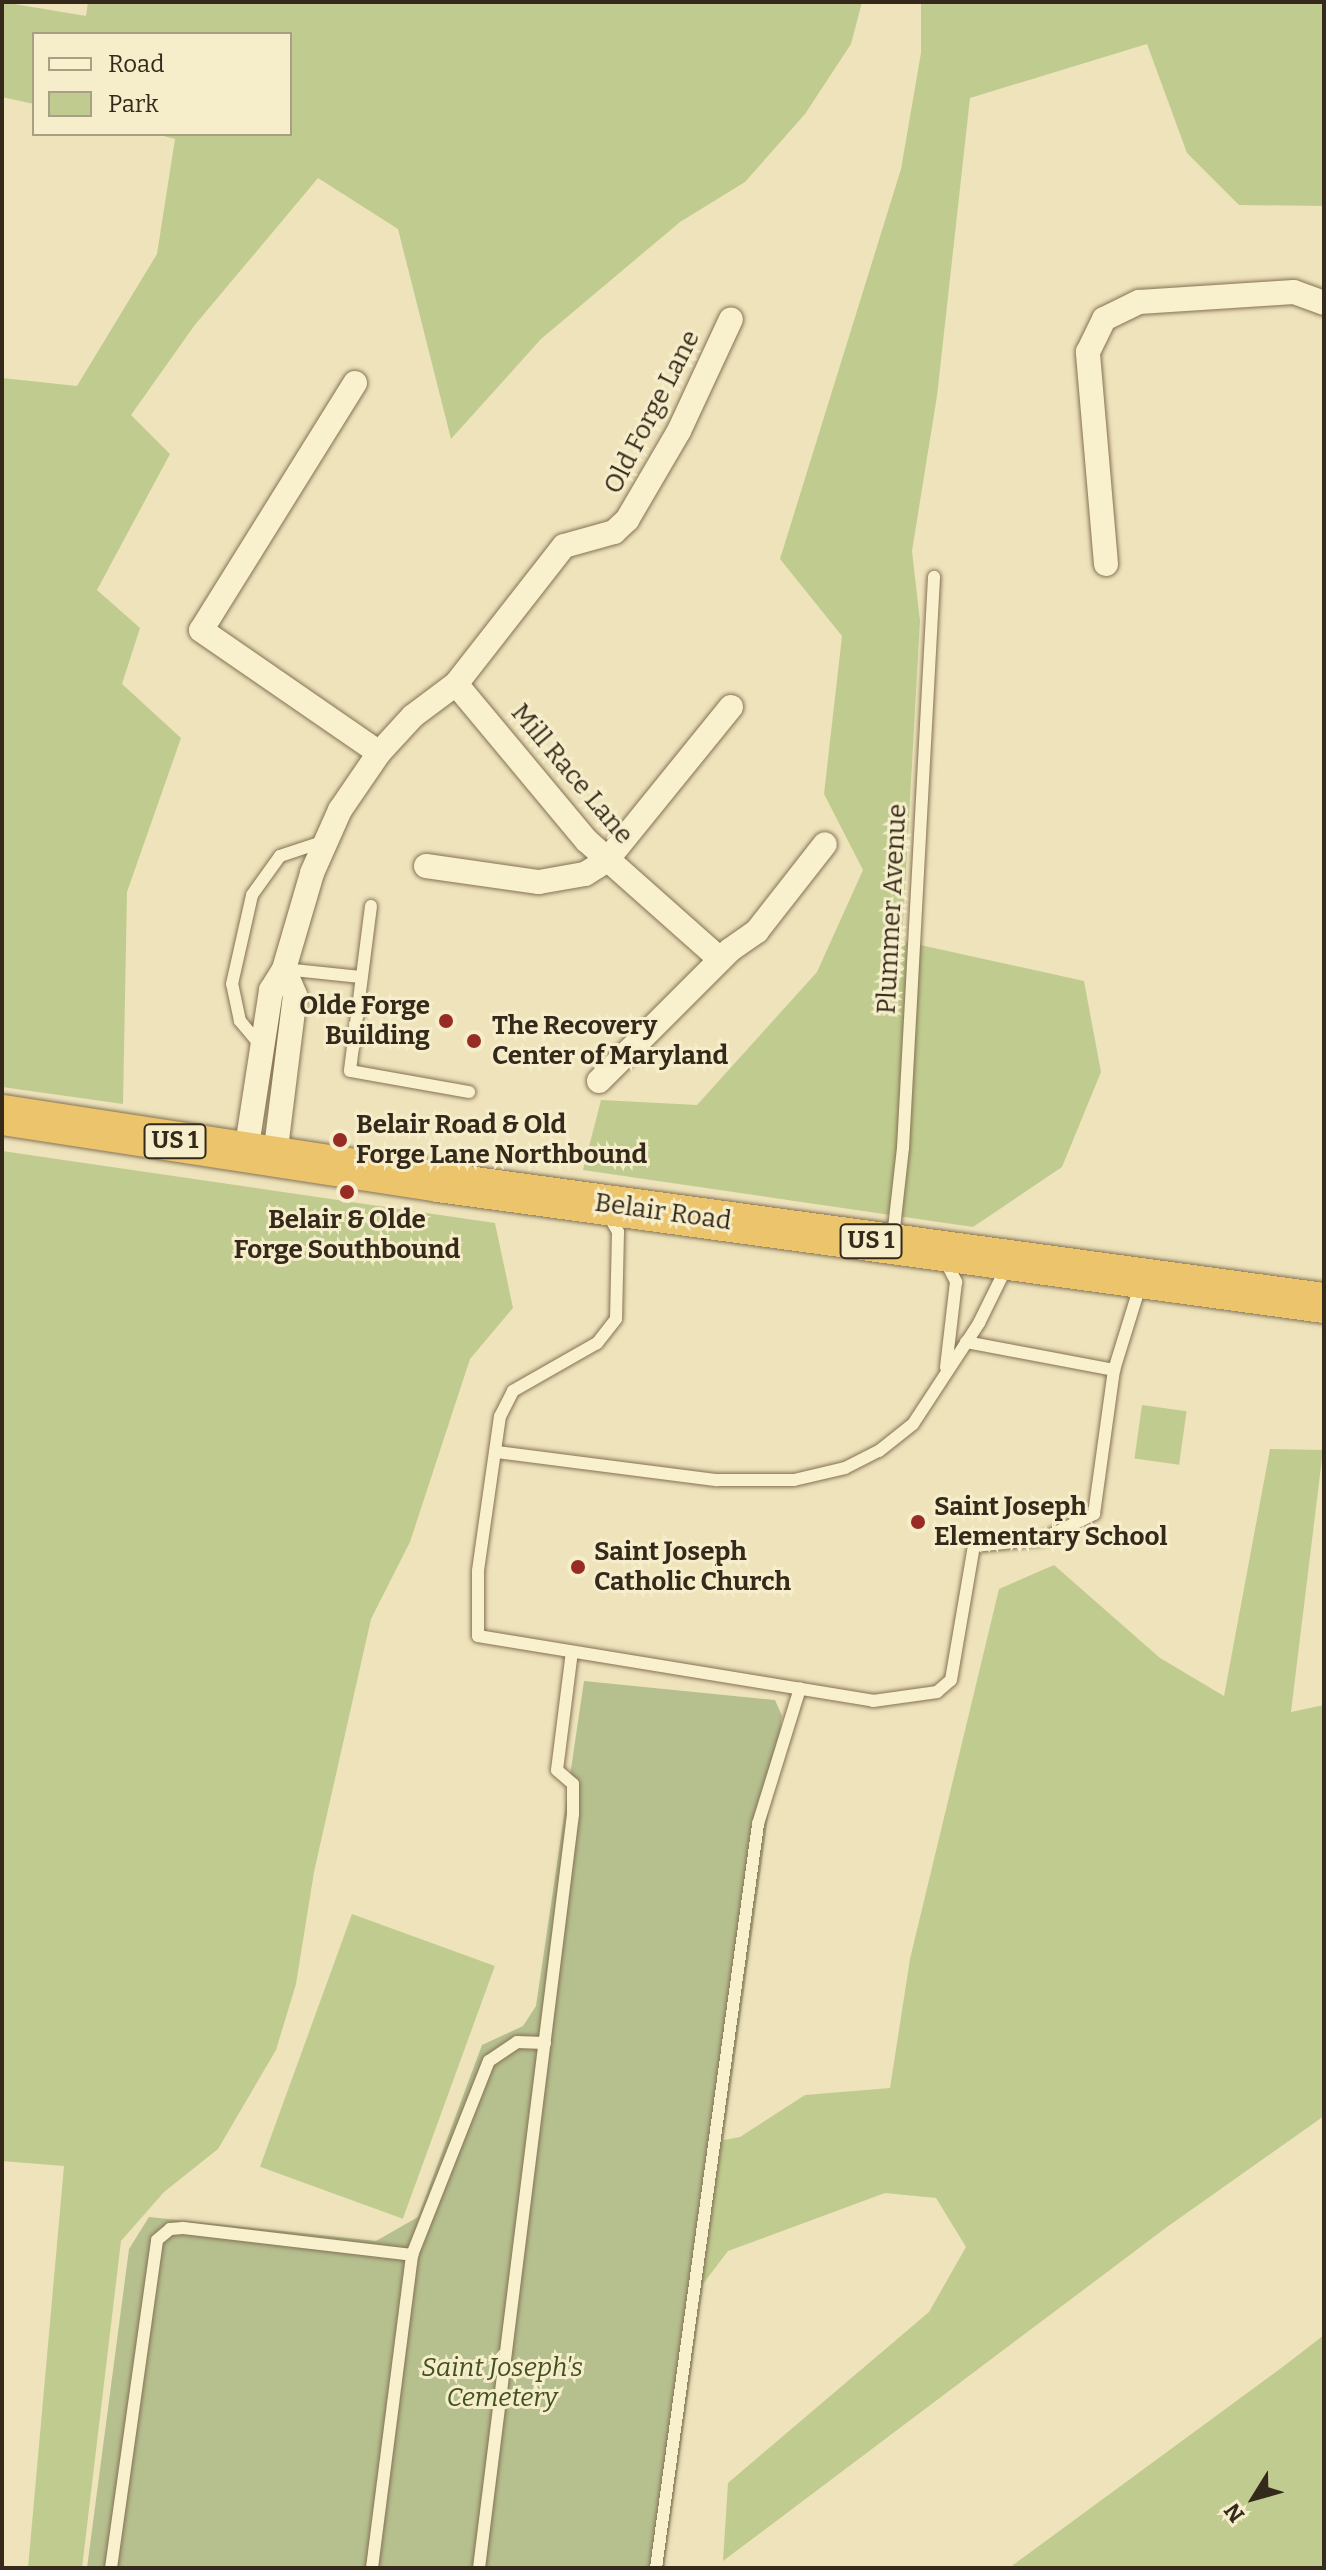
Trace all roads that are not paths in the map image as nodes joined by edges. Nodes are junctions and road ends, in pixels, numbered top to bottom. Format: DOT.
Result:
graph roads {
  1 [pos="1324,303"];
  2 [pos="731,319"];
  3 [pos="355,383"];
  4 [pos="1106,564"];
  5 [pos="934,577"];
  6 [pos="456,684"];
  7 [pos="731,707"];
  8 [pos="379,753"];
  9 [pos="325,841"];
  10 [pos="825,844"];
  11 [pos="607,860"];
  12 [pos="426,866"];
  13 [pos="371,906"];
  14 [pos="720,959"];
  15 [pos="284,969"];
  16 [pos="361,977"];
  17 [pos="263,1048"];
  18 [pos="599,1081"];
  19 [pos="469,1092"];
  20 [pos="2,1115"];
  21 [pos="260,1154"];
  22 [pos="601,1203"];
  23 [pos="892,1244"];
  24 [pos="940,1251"];
  25 [pos="1009,1260"];
  26 [pos="1142,1277"];
  27 [pos="1324,1303"];
  28 [pos="966,1342"];
  29 [pos="1114,1370"];
  30 [pos="945,1372"];
  31 [pos="497,1452"];
  32 [pos="572,1652"];
  33 [pos="800,1688"];
  34 [pos="545,2043"];
  35 [pos="412,2255"];
  36 [pos="111,2568"];
  37 [pos="372,2568"];
  38 [pos="479,2568"];
  39 [pos="656,2568"];
  1 -- 4 [label="street"];
  2 -- 6 [label="street, Old Forge Lane"];
  3 -- 8 [label="street"];
  5 -- 23 [label="lane, Plummer Avenue"];
  6 -- 8 [label="street, Old Forge Lane"];
  6 -- 11 [label="street, Mill Race Lane"];
  7 -- 11 [label="street"];
  8 -- 9 [label="street, Old Forge Lane"];
  9 -- 15 [label="street, Old Forge Lane"];
  9 -- 17 [label="lane"];
  10 -- 14 [label="street"];
  11 -- 12 [label="street"];
  11 -- 14 [label="street, Mill Race Lane"];
  13 -- 16 [label="lane"];
  14 -- 18 [label="street"];
  15 -- 16 [label="lane"];
  15 -- 17 [label="street, Old Forge Lane"];
  15 -- 21 [label="street"];
  16 -- 19 [label="lane"];
  17 -- 21 [label="street, Old Forge Lane"];
  20 -- 21 [label="highway, Belair Road / US 1"];
  21 -- 22 [label="highway, Belair Road / US 1"];
  22 -- 23 [label="highway, Belair Road / US 1"];
  22 -- 31 [label="lane"];
  23 -- 24 [label="highway, Belair Road / US 1"];
  24 -- 25 [label="highway, Belair Road / US 1"];
  24 -- 30 [label="lane"];
  25 -- 26 [label="highway, Belair Road / US 1"];
  25 -- 28 [label="lane"];
  26 -- 27 [label="highway, Belair Road / US 1"];
  26 -- 29 [label="lane"];
  28 -- 29 [label="lane"];
  28 -- 30 [label="lane"];
  29 -- 33 [label="lane"];
  30 -- 31 [label="lane"];
  31 -- 32 [label="lane"];
  32 -- 33 [label="lane"];
  32 -- 34 [label="lane"];
  33 -- 39 [label="lane"];
  34 -- 35 [label="lane"];
  34 -- 38 [label="lane"];
  35 -- 36 [label="lane"];
  35 -- 37 [label="lane"];
}
